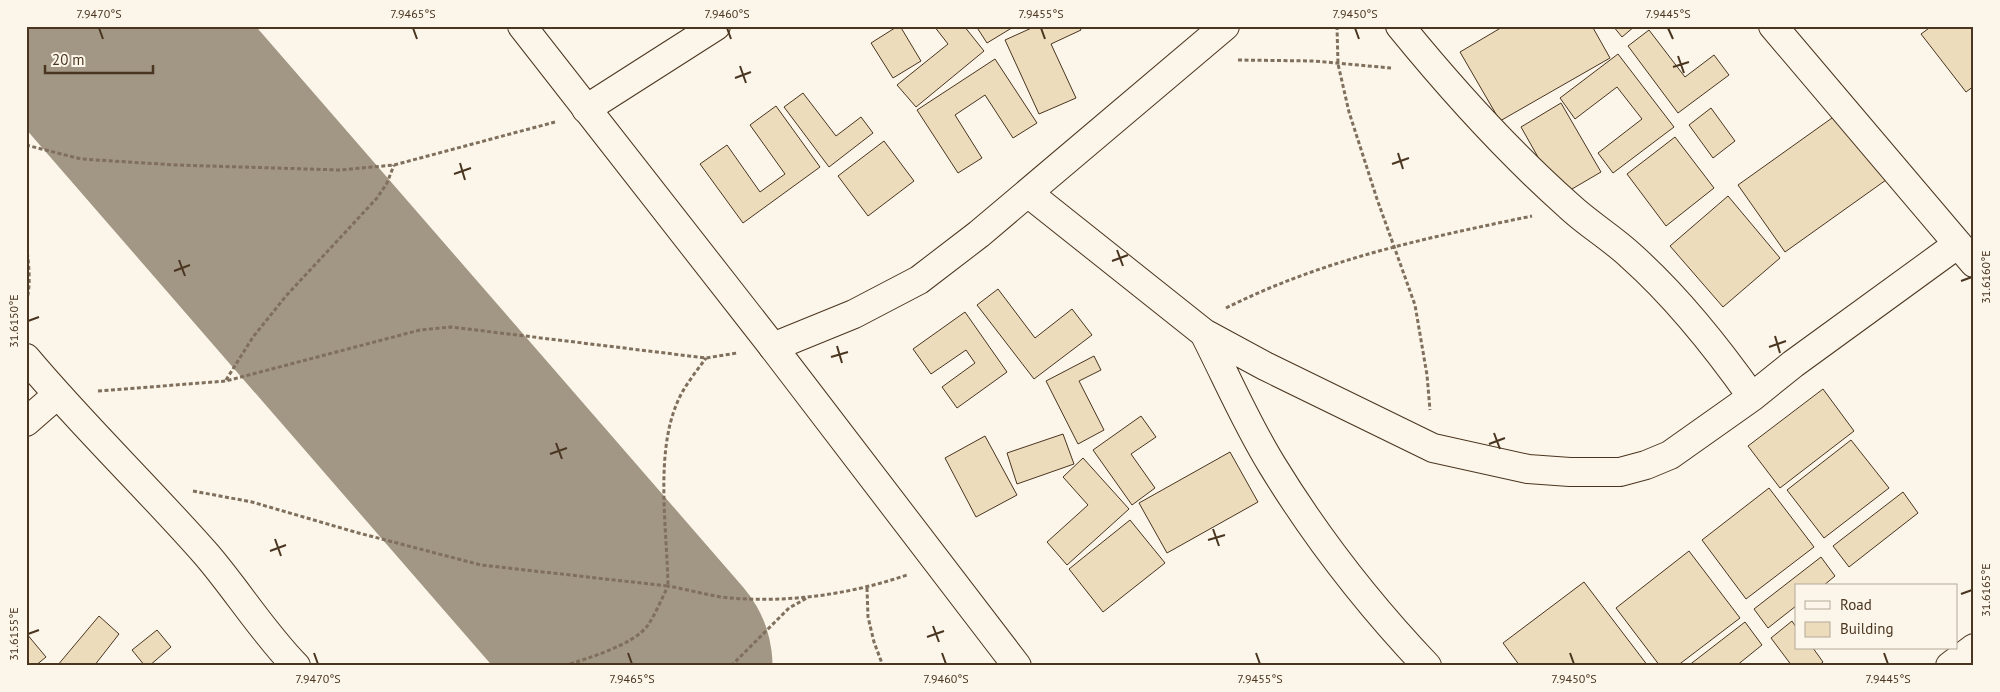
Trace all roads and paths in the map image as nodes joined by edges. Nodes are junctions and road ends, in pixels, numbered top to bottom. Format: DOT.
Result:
graph roads {
  1 [pos="522,26"];
  2 [pos="716,26"];
  3 [pos="1225,26"];
  4 [pos="1337,26"];
  5 [pos="1400,26"];
  6 [pos="1772,26"];
  7 [pos="1232,60"];
  8 [pos="1338,64"];
  9 [pos="586,109"];
  10 [pos="26,145"];
  11 [pos="394,166"];
  12 [pos="1028,192"];
  13 [pos="1570,208"];
  14 [pos="26,240"];
  15 [pos="1394,247"];
  16 [pos="1966,253"];
  17 [pos="26,303"];
  18 [pos="1199,328"];
  19 [pos="773,347"];
  20 [pos="26,358"];
  21 [pos="706,358"];
  22 [pos="226,380"];
  23 [pos="57,395"];
  24 [pos="1752,397"];
  25 [pos="26,422"];
  26 [pos="1433,448"];
  27 [pos="154,497"];
  28 [pos="937,561"];
  29 [pos="668,586"];
  30 [pos="867,588"];
  31 [pos="810,596"];
  32 [pos="1974,648"];
  33 [pos="296,666"];
  34 [pos="564,666"];
  35 [pos="731,666"];
  36 [pos="883,666"];
  37 [pos="1017,666"];
  38 [pos="1427,666"];
  39 [pos="1950,666"];
  1 -- 9 [label="street"];
  2 -- 9 [label="street"];
  3 -- 12 [label="street"];
  4 -- 8 [label="path"];
  5 -- 13 [label="street"];
  6 -- 16 [label="street"];
  7 -- 8 [label="path"];
  8 -- 15 [label="path"];
  9 -- 11 [label="path"];
  9 -- 19 [label="street"];
  10 -- 11 [label="path"];
  11 -- 22 [label="path"];
  12 -- 18 [label="street"];
  12 -- 19 [label="street"];
  13 -- 15 [label="path"];
  13 -- 24 [label="street"];
  14 -- 17 [label="path"];
  15 -- 18 [label="path"];
  15 -- 26 [label="path"];
  16 -- 24 [label="street"];
  18 -- 26 [label="street"];
  18 -- 38 [label="street"];
  19 -- 21 [label="path"];
  19 -- 28 [label="street"];
  20 -- 23 [label="street"];
  21 -- 22 [label="path"];
  21 -- 29 [label="path"];
  22 -- 23 [label="path"];
  23 -- 25 [label="street"];
  23 -- 27 [label="street"];
  24 -- 26 [label="street"];
  27 -- 29 [label="path"];
  27 -- 33 [label="street"];
  28 -- 30 [label="path"];
  28 -- 37 [label="street"];
  29 -- 31 [label="path"];
  29 -- 34 [label="path"];
  30 -- 31 [label="path"];
  30 -- 36 [label="path"];
  31 -- 35 [label="path"];
  32 -- 39 [label="street"];
}
